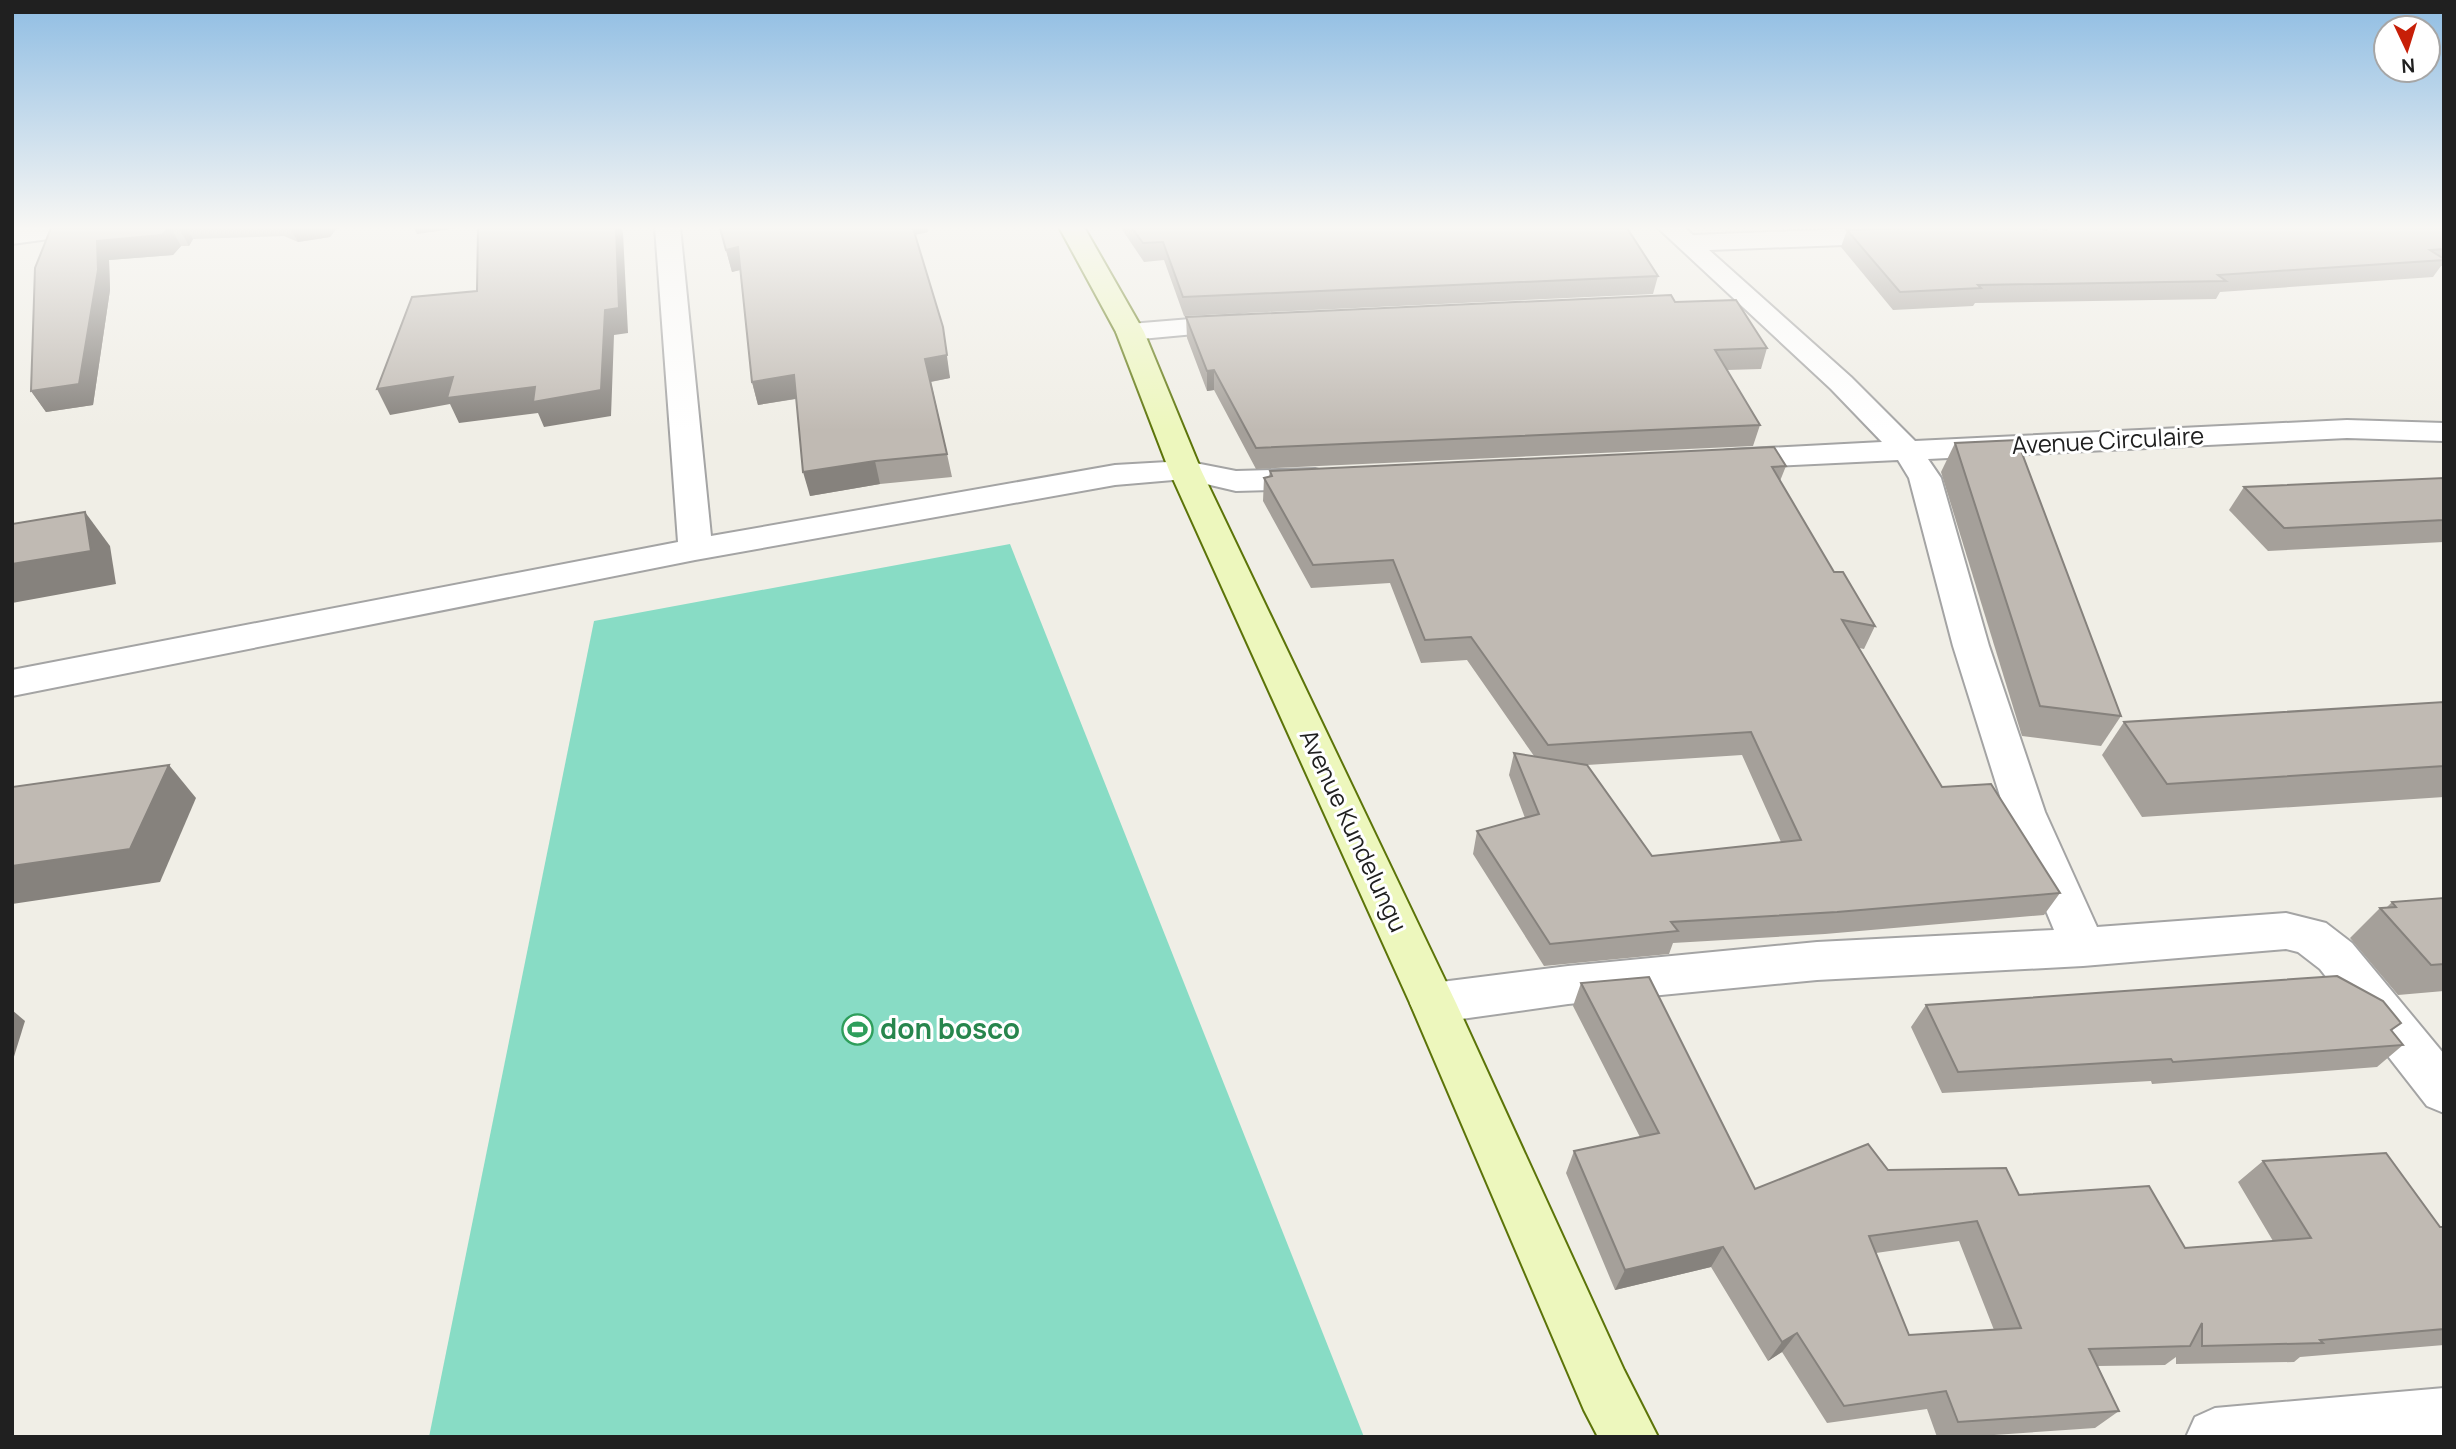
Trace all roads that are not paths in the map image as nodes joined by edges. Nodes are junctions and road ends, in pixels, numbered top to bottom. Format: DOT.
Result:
graph roads {
  1 [pos="673,295"];
  2 [pos="1109,295"];
  3 [pos="1745,295"];
  4 [pos="1752,301"];
  5 [pos="1711,302"];
  6 [pos="1260,322"];
  7 [pos="1130,332"];
  8 [pos="2444,432"];
  9 [pos="1908,451"];
  10 [pos="1701,461"];
  11 [pos="1185,470"];
  12 [pos="1342,478"];
  13 [pos="695,549"];
  14 [pos="12,683"];
  15 [pos="2083,947"];
  16 [pos="1433,1003"];
  17 [pos="2444,1091"];
  18 [pos="2444,1417"];
  19 [pos="1629,1437"];
  20 [pos="2215,1437"];
  1 -- 13 [label="street"];
  2 -- 7 [label="street, Avenue Kundelungu"];
  3 -- 4 [label="street"];
  4 -- 5 [label="street"];
  4 -- 9 [label="street"];
  6 -- 7 [label="street"];
  7 -- 11 [label="street, Avenue Kundelungu"];
  8 -- 9 [label="street, Avenue Circulaire"];
  9 -- 10 [label="street, Avenue Circulaire"];
  9 -- 15 [label="street"];
  11 -- 12 [label="street"];
  11 -- 13 [label="street"];
  11 -- 16 [label="street, Avenue Kundelungu"];
  13 -- 14 [label="street"];
  15 -- 16 [label="street"];
  15 -- 17 [label="street"];
  16 -- 19 [label="street, Avenue Kundelungu"];
  18 -- 20 [label="street"];
}
